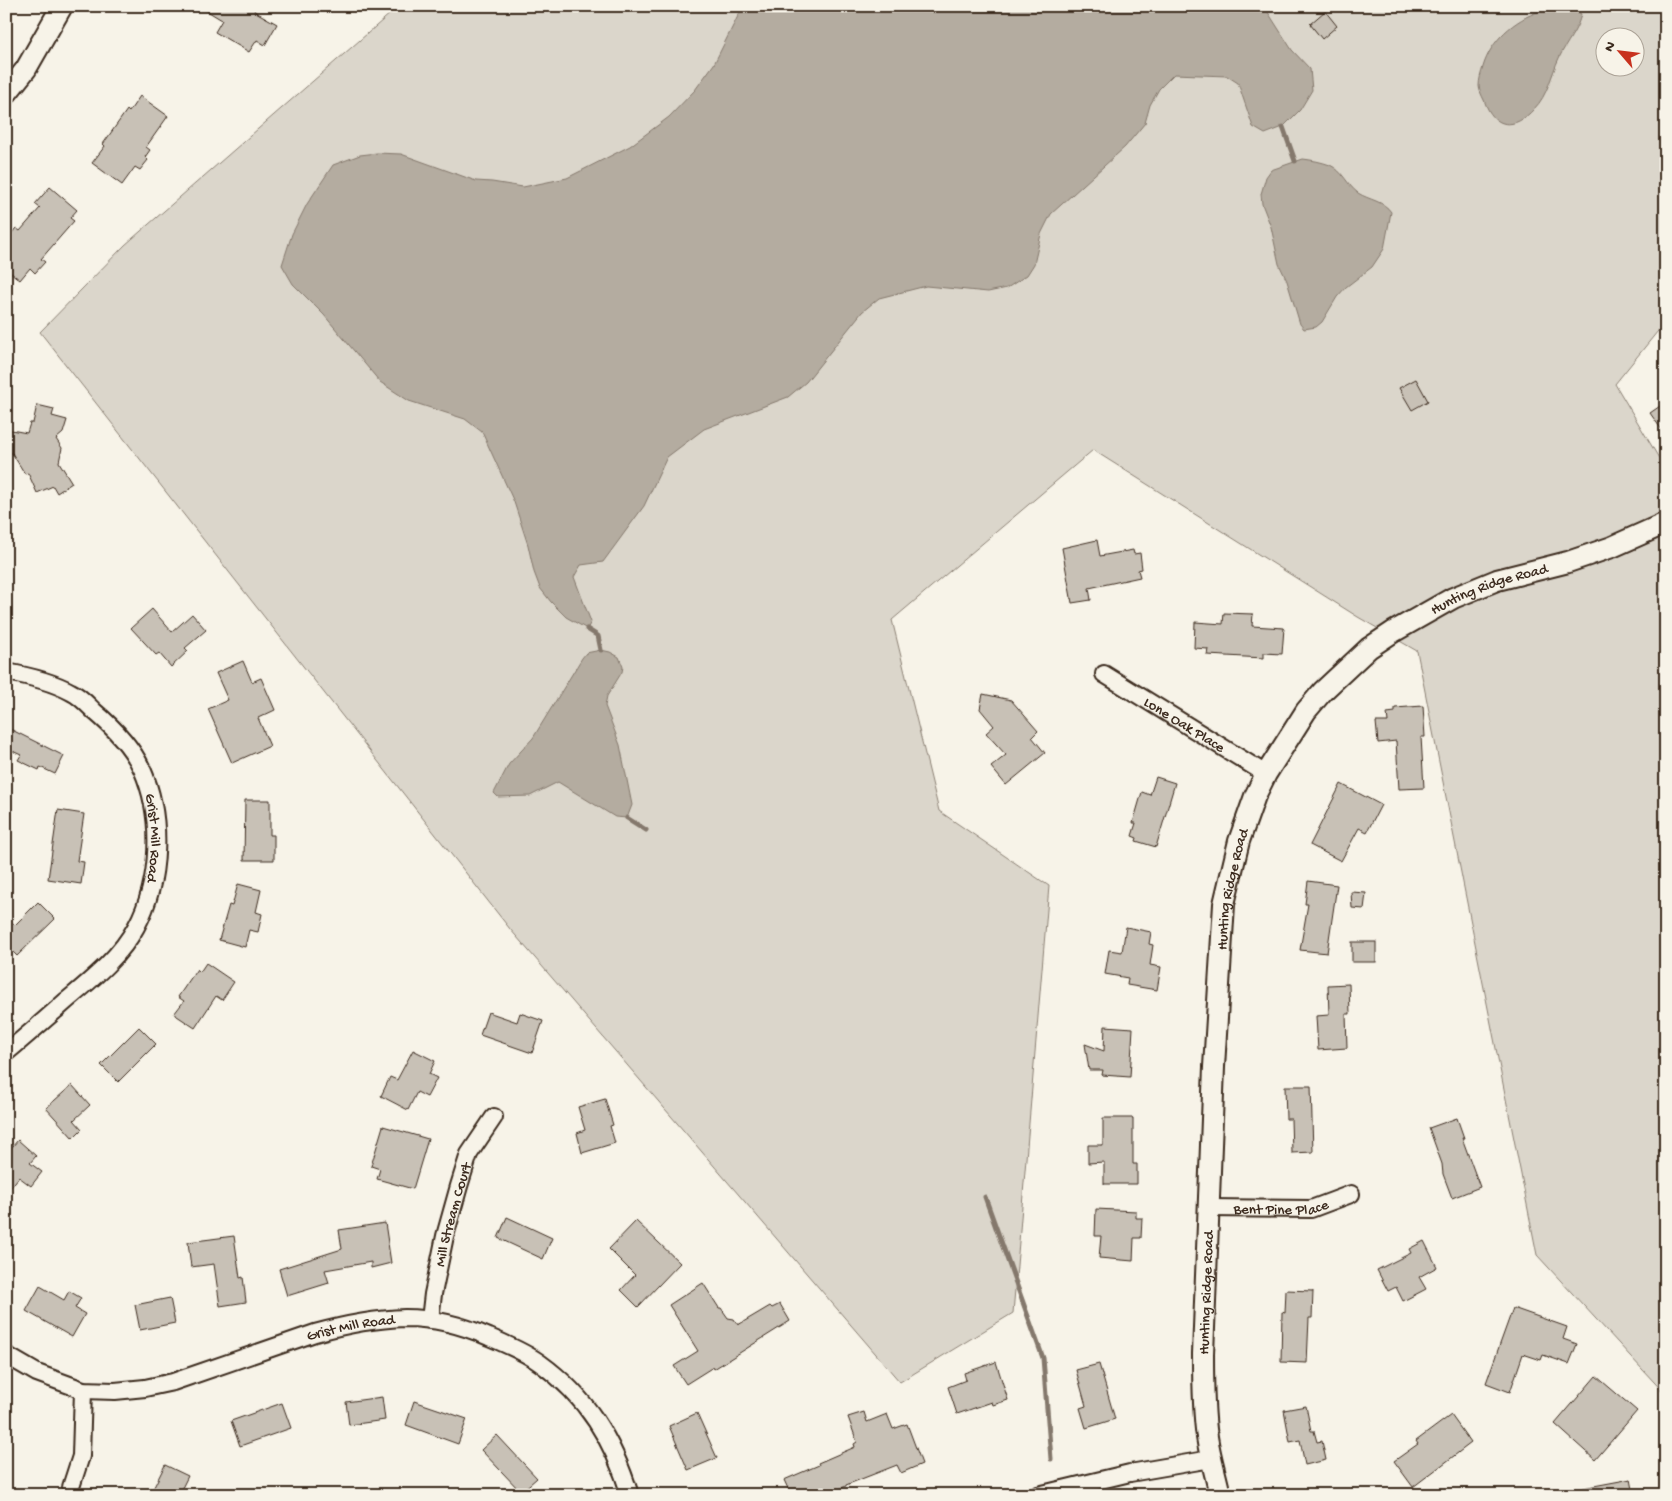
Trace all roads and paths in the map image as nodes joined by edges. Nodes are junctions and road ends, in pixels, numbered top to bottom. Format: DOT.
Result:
graph roads {
  1 [pos="62,6"];
  2 [pos="6,94"];
  3 [pos="1666,523"];
  4 [pos="6,672"];
  5 [pos="1104,674"];
  6 [pos="1266,774"];
  7 [pos="6,1053"];
  8 [pos="494,1117"];
  9 [pos="1351,1194"];
  10 [pos="1208,1208"];
  11 [pos="430,1320"];
  12 [pos="6,1355"];
  13 [pos="83,1390"];
  14 [pos="1211,1459"];
  15 [pos="71,1488"];
  16 [pos="630,1495"];
  17 [pos="1038,1495"];
  18 [pos="1220,1495"];
  1 -- 2 [label="street"];
  3 -- 6 [label="street, Hunting Ridge Road"];
  4 -- 7 [label="street, Grist Mill Road"];
  5 -- 6 [label="street, Lone Oak Place"];
  6 -- 10 [label="street, Hunting Ridge Road"];
  8 -- 11 [label="street, Mill Stream Court"];
  9 -- 10 [label="street, Bent Pine Place"];
  10 -- 14 [label="street, Hunting Ridge Road"];
  11 -- 13 [label="street, Grist Mill Road"];
  11 -- 16 [label="street, Grist Mill Road"];
  12 -- 13 [label="street, Grist Mill Road"];
  13 -- 15 [label="street"];
  14 -- 17 [label="street"];
  14 -- 18 [label="street, Hunting Ridge Road"];
}
